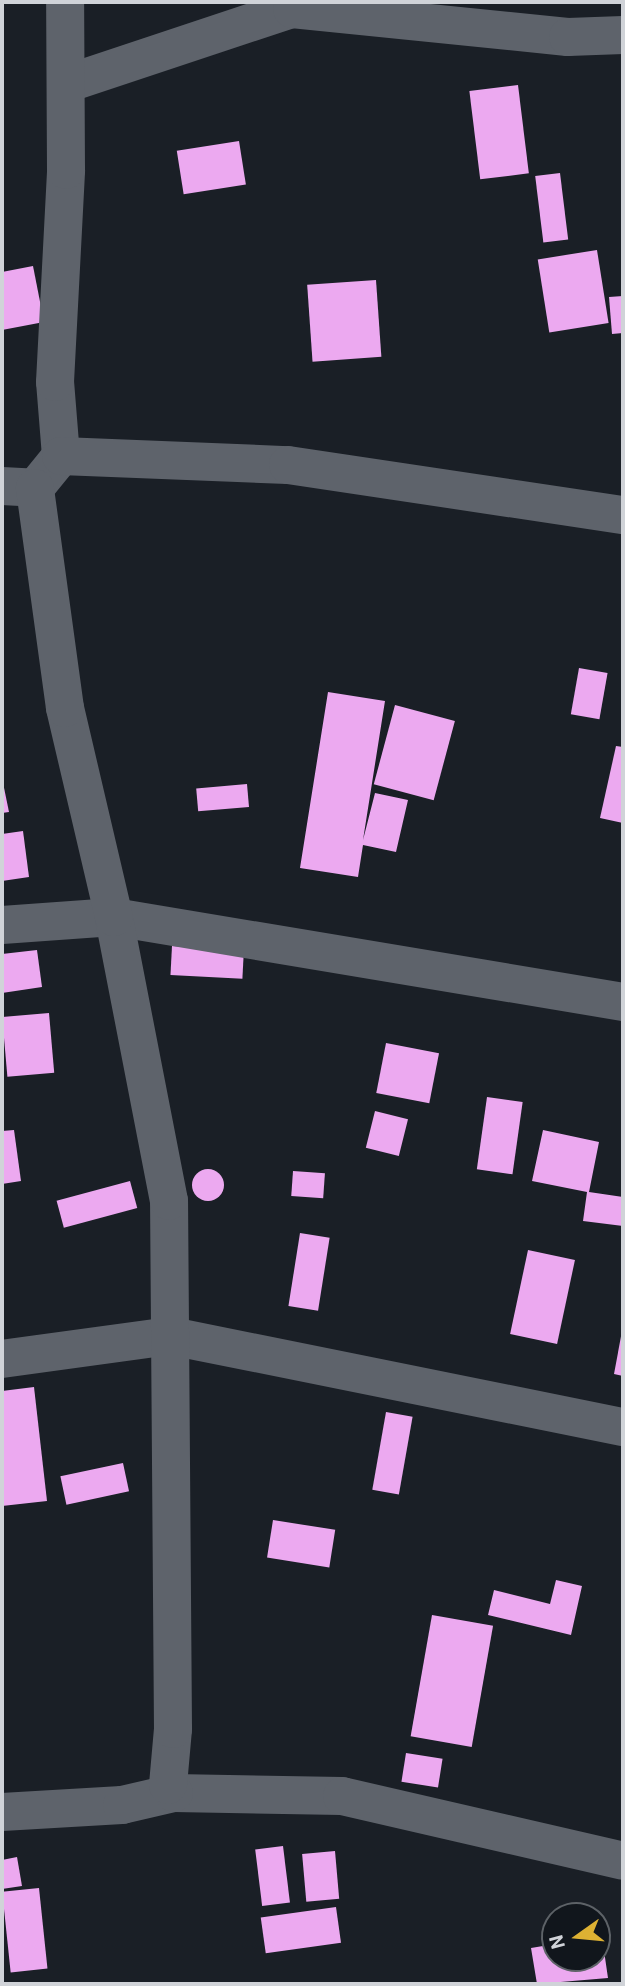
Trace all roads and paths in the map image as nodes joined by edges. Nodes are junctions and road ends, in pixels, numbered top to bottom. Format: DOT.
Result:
graph roads {
  1 [pos="65,2"];
  2 [pos="623,35"];
  3 [pos="66,84"];
  4 [pos="61,456"];
  5 [pos="18,487"];
  6 [pos="623,515"];
  7 [pos="114,917"];
  8 [pos="2,925"];
  9 [pos="623,1002"];
  10 [pos="171,1336"];
  11 [pos="2,1359"];
  12 [pos="623,1427"];
  13 [pos="174,1793"];
  14 [pos="2,1812"];
  15 [pos="623,1861"];
  1 -- 3 [label="street"];
  2 -- 3 [label="street"];
  3 -- 4 [label="street"];
  4 -- 5 [label="street"];
  4 -- 6 [label="street"];
  5 -- 7 [label="street"];
  7 -- 8 [label="street"];
  7 -- 9 [label="street"];
  7 -- 10 [label="street"];
  10 -- 11 [label="street"];
  10 -- 12 [label="street"];
  10 -- 13 [label="street"];
  13 -- 14 [label="street"];
  13 -- 15 [label="street"];
}
